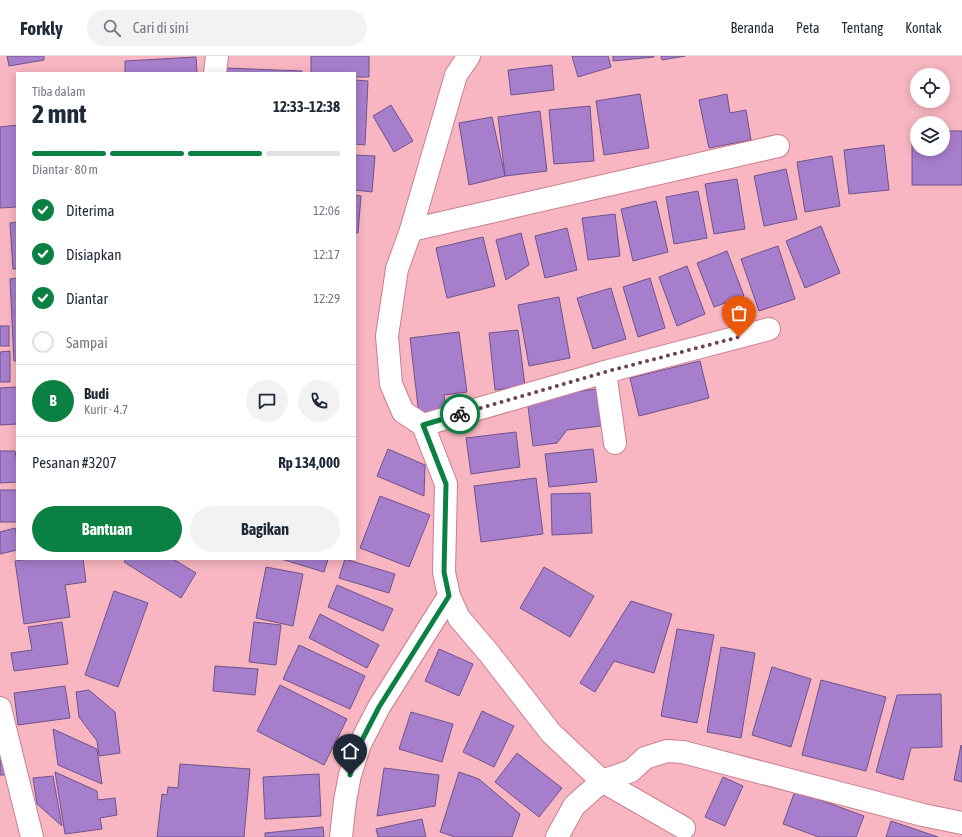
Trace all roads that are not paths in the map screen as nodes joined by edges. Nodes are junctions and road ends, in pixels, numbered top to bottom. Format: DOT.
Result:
graph roads {
  1 [pos="217,56"];
  2 [pos="469,56"];
  3 [pos="215,72"];
  4 [pos="778,146"];
  5 [pos="411,230"];
  6 [pos="769,329"];
  7 [pos="605,372"];
  8 [pos="423,425"];
  9 [pos="615,443"];
  10 [pos="449,596"];
  11 [pos="0,708"];
  12 [pos="602,781"];
  13 [pos="962,823"];
  14 [pos="684,828"];
  15 [pos="32,837"];
  16 [pos="342,837"];
  17 [pos="557,837"];
  1 -- 3 [label="street"];
  2 -- 5 [label="street"];
  4 -- 5 [label="street"];
  5 -- 8 [label="street"];
  6 -- 7 [label="street"];
  7 -- 8 [label="street"];
  7 -- 9 [label="street"];
  8 -- 10 [label="street"];
  10 -- 12 [label="street"];
  10 -- 16 [label="street"];
  11 -- 15 [label="street"];
  12 -- 13 [label="street"];
  12 -- 14 [label="street"];
  12 -- 17 [label="street"];
}
